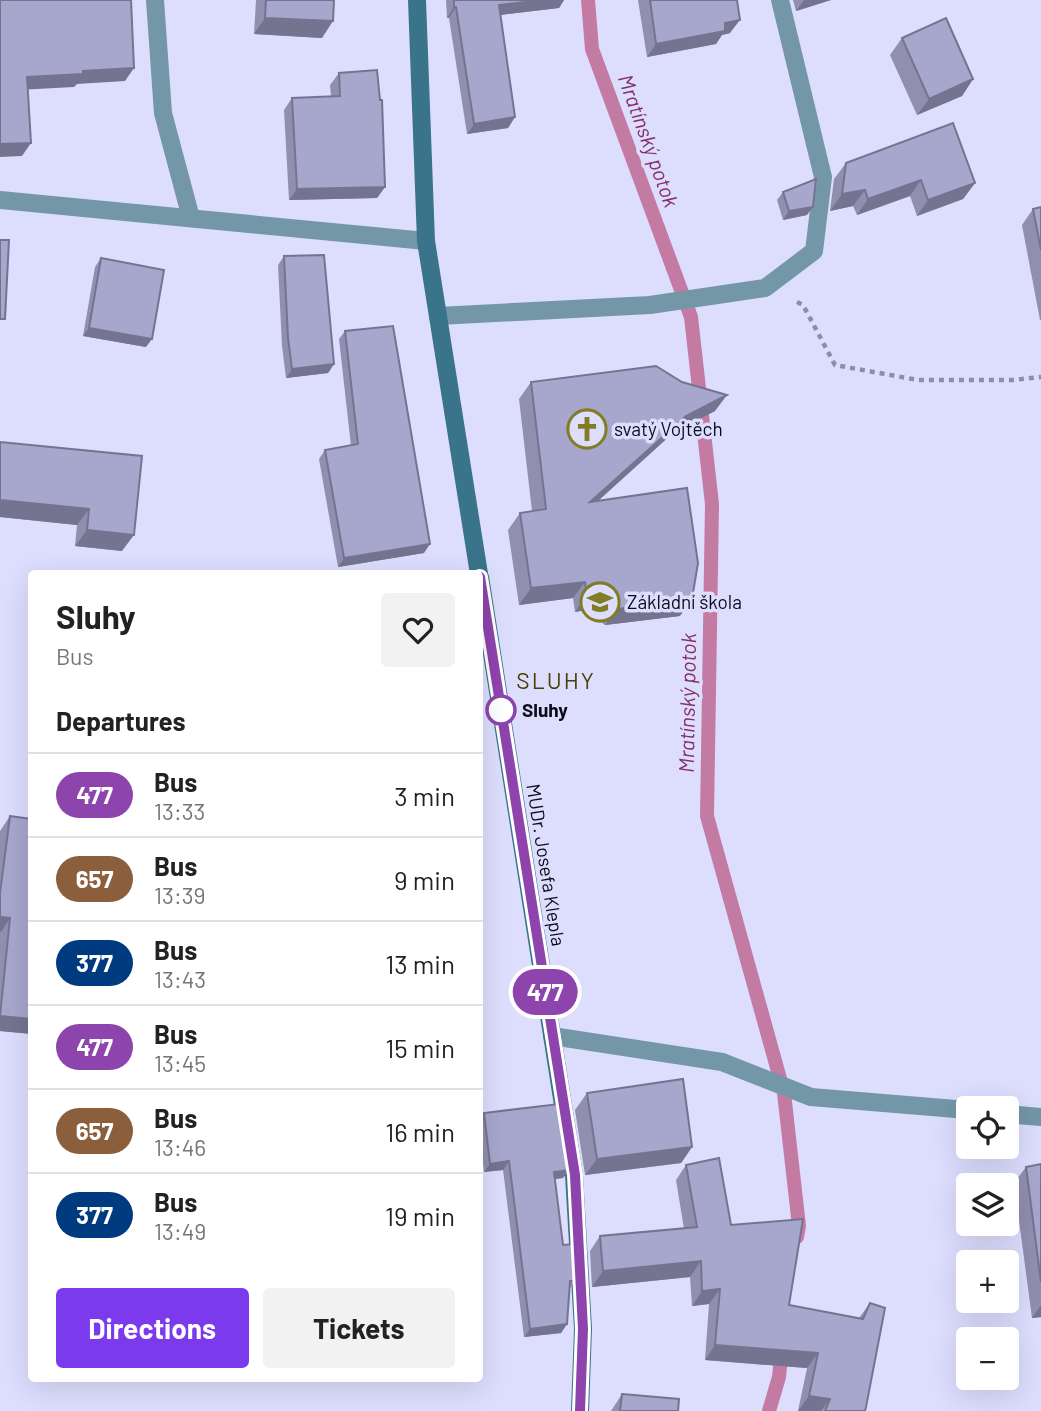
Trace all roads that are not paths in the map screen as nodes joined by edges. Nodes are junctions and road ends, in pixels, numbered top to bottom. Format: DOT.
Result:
graph roads {
  1 [pos="155,0"];
  2 [pos="416,0"];
  3 [pos="780,0"];
  4 [pos="0,200"];
  5 [pos="191,218"];
  6 [pos="426,241"];
  7 [pos="438,316"];
  8 [pos="478,570"];
  9 [pos="483,600"];
  10 [pos="552,1036"];
  11 [pos="956,1109"];
  12 [pos="1019,1115"];
  13 [pos="1041,1117"];
  14 [pos="580,1411"];
  1 -- 5 [label="street"];
  2 -- 6 [label="street, MUDr. Josefa Klepla"];
  3 -- 7 [label="street"];
  4 -- 5 [label="street"];
  5 -- 6 [label="street"];
  6 -- 7 [label="street, MUDr. Josefa Klepla"];
  7 -- 8 [label="street, MUDr. Josefa Klepla"];
  9 -- 10 [label="street, MUDr. Josefa Klepla"];
  10 -- 11 [label="street"];
  10 -- 14 [label="street, MUDr. Josefa Klepla"];
  12 -- 13 [label="street"];
}
